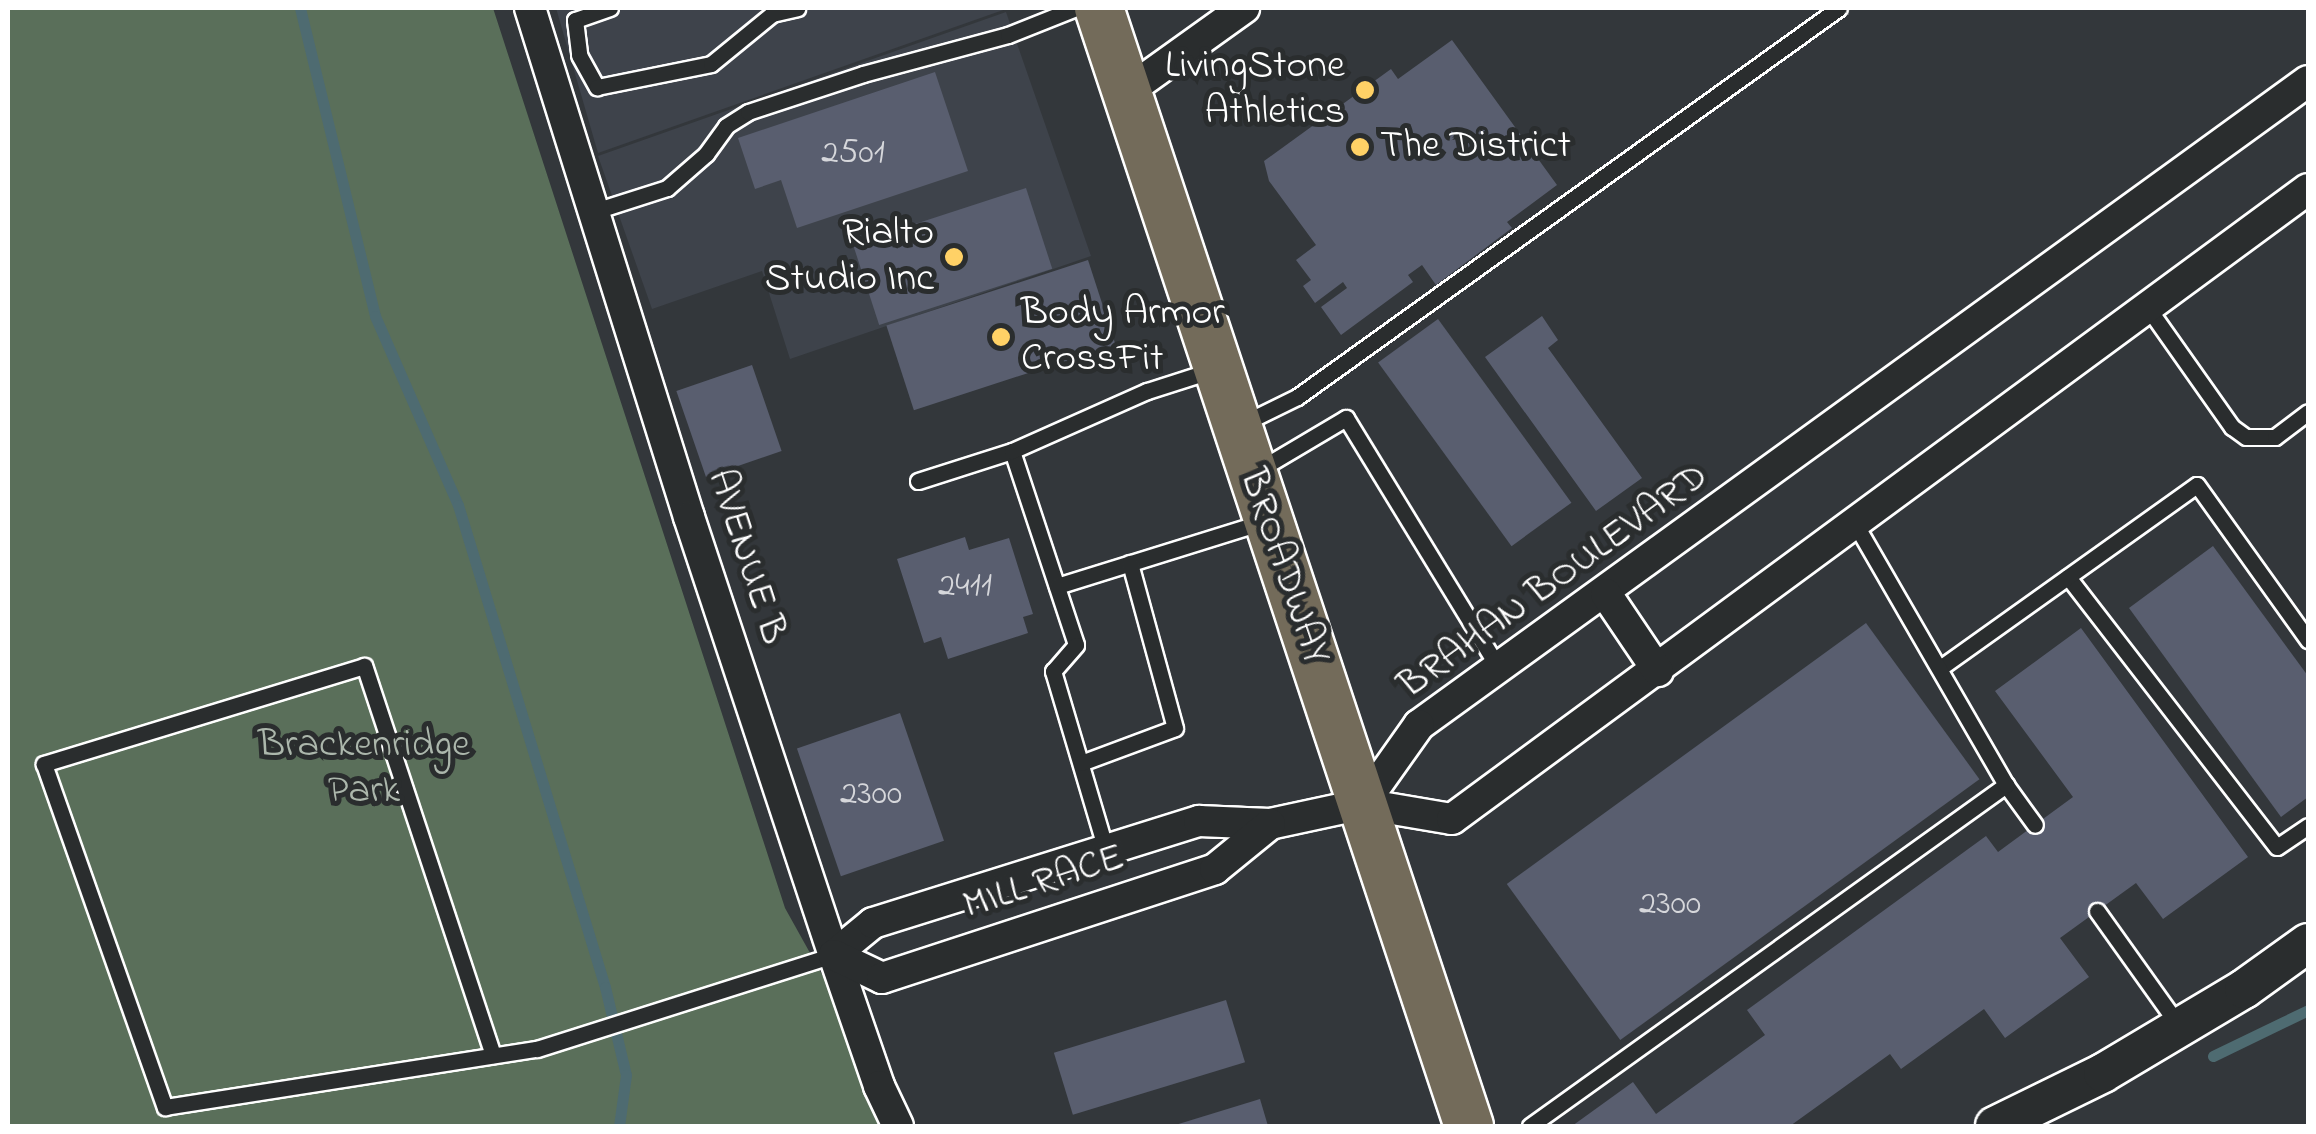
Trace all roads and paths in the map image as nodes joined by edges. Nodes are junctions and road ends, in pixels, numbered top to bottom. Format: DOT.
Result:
graph roads {
  1 [pos="530,8"];
  2 [pos="610,8"];
  3 [pos="797,8"];
  4 [pos="1076,8"];
  5 [pos="1099,8"];
  6 [pos="1244,8"];
  7 [pos="1839,8"];
  8 [pos="768,11"];
  9 [pos="578,55"];
  10 [pos="549,66"];
  11 [pos="2308,81"];
  12 [pos="1128,91"];
  13 [pos="2308,189"];
  14 [pos="595,211"];
  15 [pos="2148,308"];
  16 [pos="1218,369"];
  17 [pos="2308,412"];
  18 [pos="1236,427"];
  19 [pos="1012,451"];
  20 [pos="1252,474"];
  21 [pos="918,481"];
  22 [pos="1268,520"];
  23 [pos="1856,525"];
  24 [pos="1130,564"];
  25 [pos="2068,577"];
  26 [pos="1057,586"];
  27 [pos="1606,594"];
  28 [pos="2308,640"];
  29 [pos="1940,668"];
  30 [pos="1499,669"];
  31 [pos="1658,671"];
  32 [pos="1080,763"];
  33 [pos="2006,786"];
  34 [pos="1362,804"];
  35 [pos="1270,824"];
  36 [pos="2035,825"];
  37 [pos="2308,826"];
  38 [pos="1106,850"];
  39 [pos="2097,911"];
  40 [pos="2308,943"];
  41 [pos="834,954"];
  42 [pos="2180,1027"];
  43 [pos="493,1055"];
  44 [pos="898,1126"];
  45 [pos="1469,1126"];
  46 [pos="1530,1126"];
  47 [pos="1995,1126"];
  1 -- 10 [label="street, AVENUE B"];
  2 -- 9 [label="lane"];
  3 -- 8 [label="lane"];
  4 -- 14 [label="lane"];
  5 -- 12 [label="main road, BROADWAY"];
  6 -- 12 [label="street"];
  7 -- 18 [label="lane"];
  8 -- 9 [label="lane"];
  9 -- 10 [label="lane"];
  10 -- 14 [label="street, AVENUE B"];
  11 -- 27 [label="street, BRAHAN BOULEVARD"];
  12 -- 16 [label="main road, BROADWAY"];
  13 -- 15 [label="street"];
  14 -- 41 [label="street, AVENUE B"];
  15 -- 17 [label="lane"];
  15 -- 23 [label="street"];
  16 -- 18 [label="main road, BROADWAY"];
  16 -- 19 [label="lane"];
  18 -- 20 [label="main road, BROADWAY"];
  19 -- 21 [label="lane"];
  19 -- 26 [label="lane"];
  20 -- 22 [label="main road, BROADWAY"];
  20 -- 30 [label="lane"];
  22 -- 24 [label="lane"];
  22 -- 34 [label="main road, BROADWAY"];
  23 -- 29 [label="lane"];
  23 -- 31 [label="street"];
  24 -- 26 [label="lane"];
  24 -- 32 [label="lane"];
  25 -- 28 [label="lane"];
  25 -- 29 [label="lane"];
  25 -- 37 [label="lane"];
  26 -- 32 [label="lane"];
  27 -- 30 [label="street, BRAHAN BOULEVARD"];
  27 -- 31 [label="street"];
  29 -- 33 [label="lane"];
  30 -- 34 [label="street, BRAHAN BOULEVARD"];
  31 -- 34 [label="street"];
  32 -- 38 [label="lane"];
  33 -- 36 [label="lane"];
  33 -- 46 [label="lane"];
  34 -- 35 [label="street, MILL RACE"];
  34 -- 45 [label="main road, BROADWAY"];
  35 -- 38 [label="street, MILL RACE"];
  35 -- 41 [label="street, MILL RACE"];
  38 -- 41 [label="street, MILL RACE"];
  39 -- 42 [label="lane"];
  40 -- 42 [label="street"];
  41 -- 43 [label="lane, MILL RACE"];
  41 -- 44 [label="street, AVENUE B"];
  42 -- 47 [label="street"];
  43 -- 43 [label="lane, MILL RACE"];
}
